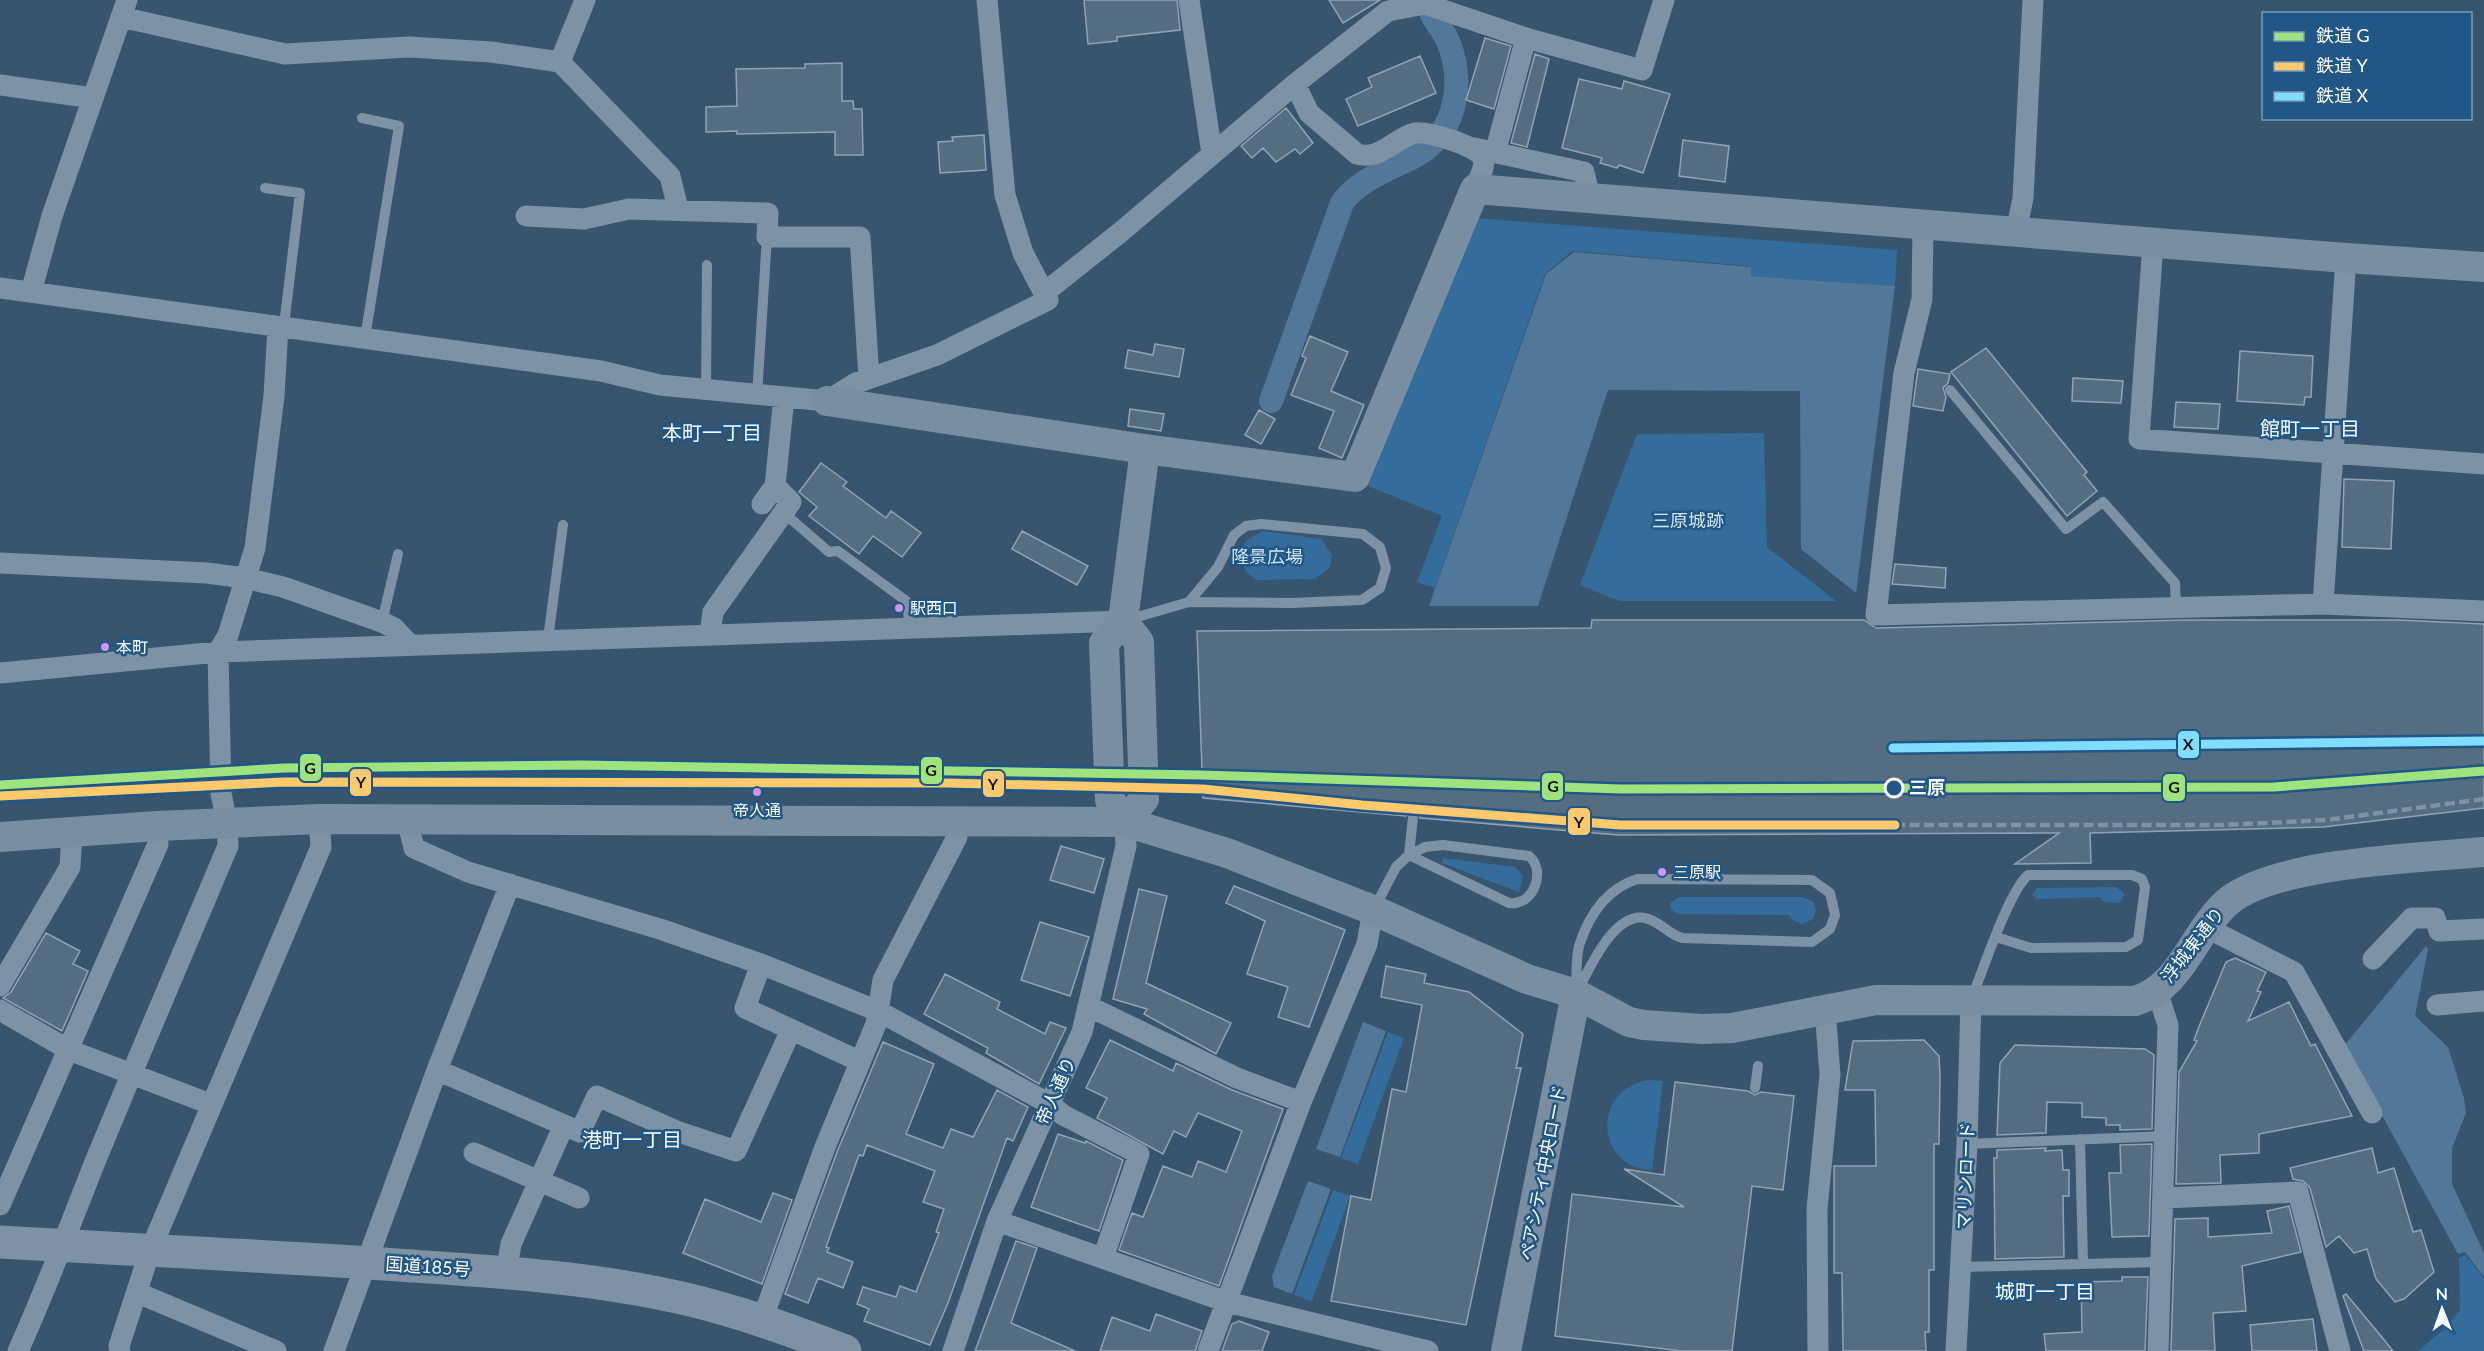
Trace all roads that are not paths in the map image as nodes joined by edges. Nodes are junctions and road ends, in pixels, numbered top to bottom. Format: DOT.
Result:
graph roads {
  1 [pos="585,0"];
  2 [pos="987,0"];
  3 [pos="1189,0"];
  4 [pos="1664,0"];
  5 [pos="2032,0"];
  6 [pos="1428,1"];
  7 [pos="124,9"];
  8 [pos="1526,38"];
  9 [pos="560,62"];
  10 [pos="1295,84"];
  11 [pos="0,85"];
  12 [pos="93,98"];
  13 [pos="362,118"];
  14 [pos="1474,148"];
  15 [pos="1495,153"];
  16 [pos="1212,154"];
  17 [pos="265,188"];
  18 [pos="1475,189"];
  19 [pos="1590,198"];
  20 [pos="678,208"];
  21 [pos="526,216"];
  22 [pos="1923,224"];
  23 [pos="2016,232"];
  24 [pos="767,237"];
  25 [pos="2153,243"];
  26 [pos="2346,258"];
  27 [pos="707,264"];
  28 [pos="2484,267"];
  29 [pos="0,288"];
  30 [pos="31,292"];
  31 [pos="1044,293"];
  32 [pos="278,327"];
  33 [pos="365,338"];
  34 [pos="868,378"];
  35 [pos="1950,390"];
  36 [pos="706,391"];
  37 [pos="757,395"];
  38 [pos="784,398"];
  39 [pos="827,401"];
  40 [pos="1145,450"];
  41 [pos="2332,454"];
  42 [pos="2484,464"];
  43 [pos="775,486"];
  44 [pos="762,504"];
  45 [pos="784,513"];
  46 [pos="563,525"];
  47 [pos="398,554"];
  48 [pos="0,563"];
  49 [pos="245,578"];
  50 [pos="1189,602"];
  51 [pos="2323,604"];
  52 [pos="2176,608"];
  53 [pos="2484,611"];
  54 [pos="1123,621"];
  55 [pos="382,622"];
  56 [pos="908,628"];
  57 [pos="710,634"];
  58 [pos="548,639"];
  59 [pos="410,644"];
  60 [pos="218,652"];
  61 [pos="0,672"];
  62 [pos="1413,817"];
  63 [pos="319,819"];
  64 [pos="407,819"];
  65 [pos="956,820"];
  66 [pos="1125,822"];
  67 [pos="227,824"];
  68 [pos="157,826"];
  69 [pos="72,832"];
  70 [pos="0,837"];
  71 [pos="2484,852"];
  72 [pos="1409,855"];
  73 [pos="510,884"];
  74 [pos="1373,910"];
  75 [pos="2205,927"];
  76 [pos="2484,929"];
  77 [pos="1996,937"];
  78 [pos="2373,959"];
  79 [pos="761,964"];
  80 [pos="0,986"];
  81 [pos="2157,991"];
  82 [pos="1576,994"];
  83 [pos="1971,1000"];
  84 [pos="2484,1001"];
  85 [pos="2437,1005"];
  86 [pos="1088,1006"];
  87 [pos="1825,1008"];
  88 [pos="0,1010"];
  89 [pos="878,1011"];
  90 [pos="791,1030"];
  91 [pos="69,1050"];
  92 [pos="859,1061"];
  93 [pos="1758,1066"];
  94 [pos="437,1070"];
  95 [pos="131,1073"];
  96 [pos="1755,1088"];
  97 [pos="1301,1102"];
  98 [pos="210,1104"];
  99 [pos="1050,1104"];
  100 [pos="2372,1113"];
  101 [pos="564,1125"];
  102 [pos="2166,1136"];
  103 [pos="2080,1139"];
  104 [pos="1967,1144"];
  105 [pos="474,1154"];
  106 [pos="540,1180"];
  107 [pos="579,1198"];
  108 [pos="2164,1198"];
  109 [pos="0,1205"];
  110 [pos="997,1221"];
  111 [pos="0,1242"];
  112 [pos="61,1246"];
  113 [pos="150,1251"];
  114 [pos="1103,1258"];
  115 [pos="367,1263"];
  116 [pos="2161,1263"];
  117 [pos="2084,1264"];
  118 [pos="1962,1267"];
  119 [pos="506,1273"];
  120 [pos="138,1293"];
  121 [pos="1227,1302"];
  122 [pos="762,1320"];
  123 [pos="18,1351"];
  124 [pos="120,1351"];
  125 [pos="276,1351"];
  126 [pos="334,1351"];
  127 [pos="845,1351"];
  128 [pos="953,1351"];
  129 [pos="1208,1351"];
  130 [pos="1428,1351"];
  131 [pos="1506,1351"];
  132 [pos="1818,1351"];
  133 [pos="1956,1351"];
  134 [pos="2158,1351"];
  135 [pos="2340,1351"];
  1 -- 9 [label="street"];
  2 -- 31 [label="street"];
  3 -- 16 [label="street"];
  4 -- 8 [label="street"];
  5 -- 23 [label="street"];
  6 -- 8 [label="street"];
  6 -- 10 [label="street"];
  7 -- 9 [label="street"];
  7 -- 12 [label="street"];
  8 -- 15 [label="street"];
  9 -- 20 [label="street"];
  10 -- 14 [label="street"];
  10 -- 16 [label="street"];
  11 -- 12 [label="street"];
  12 -- 30 [label="street"];
  13 -- 33 [label="lane"];
  14 -- 15 [label="street"];
  14 -- 18 [label="street"];
  15 -- 19 [label="street"];
  16 -- 31 [label="street"];
  17 -- 32 [label="lane"];
  18 -- 19 [label="street"];
  18 -- 40 [label="street"];
  19 -- 22 [label="street"];
  20 -- 21 [label="street"];
  20 -- 24 [label="street"];
  22 -- 23 [label="street"];
  22 -- 52 [label="street"];
  23 -- 25 [label="street"];
  24 -- 34 [label="street"];
  24 -- 37 [label="lane"];
  25 -- 26 [label="street"];
  25 -- 41 [label="street"];
  26 -- 28 [label="street"];
  26 -- 41 [label="street"];
  27 -- 36 [label="lane"];
  29 -- 30 [label="street"];
  30 -- 32 [label="street"];
  31 -- 34 [label="street"];
  32 -- 33 [label="street"];
  32 -- 49 [label="street"];
  33 -- 36 [label="street"];
  34 -- 39 [label="street"];
  35 -- 52 [label="lane"];
  36 -- 37 [label="street"];
  37 -- 38 [label="street"];
  38 -- 39 [label="street"];
  38 -- 43 [label="street"];
  39 -- 40 [label="street"];
  40 -- 54 [label="street"];
  41 -- 42 [label="street"];
  41 -- 51 [label="street"];
  43 -- 44 [label="street"];
  43 -- 45 [label="street"];
  45 -- 56 [label="lane"];
  45 -- 57 [label="street"];
  46 -- 58 [label="lane"];
  47 -- 55 [label="lane"];
  48 -- 49 [label="street"];
  49 -- 55 [label="street"];
  49 -- 60 [label="street"];
  50 -- 50 [label="lane"];
  50 -- 54 [label="lane"];
  51 -- 52 [label="street"];
  51 -- 53 [label="street"];
  54 -- 56 [label="street"];
  54 -- 66 [label="street"];
  55 -- 59 [label="street"];
  56 -- 57 [label="street"];
  57 -- 58 [label="street"];
  58 -- 59 [label="street"];
  59 -- 60 [label="street"];
  60 -- 61 [label="street"];
  60 -- 67 [label="street"];
  62 -- 72 [label="lane"];
  63 -- 64 [label="street, 浮城東通り"];
  63 -- 67 [label="street, 浮城東通り"];
  63 -- 98 [label="street"];
  64 -- 65 [label="street, 浮城東通り"];
  64 -- 73 [label="street"];
  65 -- 66 [label="street, 浮城東通り"];
  65 -- 89 [label="street"];
  66 -- 74 [label="street, 浮城東通り"];
  66 -- 86 [label="street, 帝人通り"];
  67 -- 68 [label="street, 浮城東通り"];
  67 -- 95 [label="street"];
  68 -- 69 [label="street, 浮城東通り"];
  68 -- 91 [label="street"];
  69 -- 70 [label="street, 浮城東通り"];
  69 -- 80 [label="street"];
  71 -- 75 [label="street, 浮城東通り"];
  72 -- 72 [label="lane"];
  72 -- 74 [label="lane"];
  73 -- 79 [label="street"];
  73 -- 94 [label="street"];
  74 -- 82 [label="street, 浮城東通り"];
  74 -- 97 [label="street"];
  75 -- 81 [label="street, 浮城東通り"];
  75 -- 100 [label="street"];
  76 -- 78 [label="street"];
  77 -- 77 [label="lane"];
  77 -- 83 [label="lane"];
  79 -- 89 [label="street"];
  79 -- 90 [label="street"];
  81 -- 83 [label="street, 浮城東通り"];
  81 -- 102 [label="street"];
  82 -- 82 [label="lane"];
  82 -- 87 [label="street, 浮城東通り"];
  82 -- 131 [label="street, ペアシティ中央ロード"];
  83 -- 87 [label="street, 浮城東通り"];
  83 -- 104 [label="street, マリンロード"];
  84 -- 85 [label="street"];
  86 -- 97 [label="street"];
  86 -- 99 [label="street, 帝人通り"];
  87 -- 132 [label="street"];
  88 -- 91 [label="street"];
  89 -- 92 [label="street"];
  89 -- 99 [label="street"];
  90 -- 92 [label="street"];
  90 -- 101 [label="street"];
  91 -- 95 [label="street"];
  91 -- 109 [label="street"];
  92 -- 122 [label="street"];
  93 -- 96 [label="lane"];
  94 -- 101 [label="street"];
  94 -- 115 [label="street"];
  95 -- 98 [label="street"];
  95 -- 112 [label="street"];
  97 -- 121 [label="street"];
  98 -- 113 [label="street"];
  99 -- 110 [label="street, 帝人通り"];
  99 -- 114 [label="street"];
  101 -- 106 [label="street"];
  102 -- 103 [label="lane"];
  102 -- 108 [label="street"];
  103 -- 104 [label="lane"];
  103 -- 117 [label="lane"];
  104 -- 118 [label="street, マリンロード"];
  105 -- 106 [label="street"];
  106 -- 107 [label="street"];
  106 -- 119 [label="street"];
  108 -- 116 [label="street"];
  108 -- 135 [label="street"];
  110 -- 114 [label="street"];
  110 -- 128 [label="street, 帝人通り"];
  111 -- 112 [label="highway, 国道185号"];
  112 -- 113 [label="highway, 国道185号"];
  112 -- 123 [label="street"];
  113 -- 115 [label="highway, 国道185号"];
  113 -- 120 [label="street"];
  114 -- 121 [label="street"];
  115 -- 119 [label="highway, 国道185号"];
  115 -- 126 [label="street"];
  116 -- 117 [label="lane"];
  116 -- 134 [label="street"];
  117 -- 118 [label="lane"];
  118 -- 133 [label="street, マリンロード"];
  119 -- 122 [label="highway, 国道185号"];
  120 -- 124 [label="street"];
  120 -- 125 [label="street"];
  121 -- 129 [label="street"];
  121 -- 130 [label="street"];
  122 -- 127 [label="highway, 国道185号"];
}
